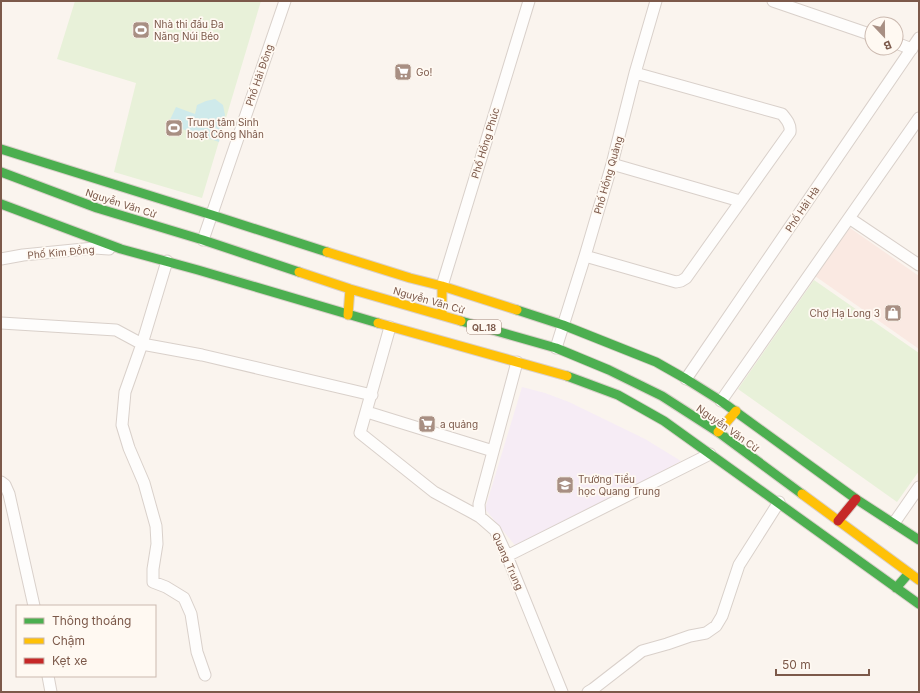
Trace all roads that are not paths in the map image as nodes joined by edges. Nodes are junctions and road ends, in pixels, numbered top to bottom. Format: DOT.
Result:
graph roads {
  1 [pos="285,1"];
  2 [pos="529,1"];
  3 [pos="656,1"];
  4 [pos="773,1"];
  5 [pos="864,32"];
  6 [pos="919,38"];
  7 [pos="904,46"];
  8 [pos="912,49"];
  9 [pos="635,73"];
  10 [pos="919,118"];
  11 [pos="1,149"];
  12 [pos="612,164"];
  13 [pos="1,172"];
  14 [pos="740,201"];
  15 [pos="1,204"];
  16 [pos="212,215"];
  17 [pos="849,218"];
  18 [pos="203,240"];
  19 [pos="121,249"];
  20 [pos="585,256"];
  21 [pos="1,259"];
  22 [pos="166,262"];
  23 [pos="919,266"];
  24 [pos="442,286"];
  25 [pos="350,289"];
  26 [pos="348,315"];
  27 [pos="442,316"];
  28 [pos="1,323"];
  29 [pos="563,325"];
  30 [pos="390,327"];
  31 [pos="142,344"];
  32 [pos="556,348"];
  33 [pos="517,362"];
  34 [pos="686,379"];
  35 [pos="372,395"];
  36 [pos="721,401"];
  37 [pos="736,411"];
  38 [pos="367,412"];
  39 [pos="718,432"];
  40 [pos="493,451"];
  41 [pos="710,454"];
  42 [pos="1,482"];
  43 [pos="919,487"];
  44 [pos="856,499"];
  45 [pos="779,502"];
  46 [pos="480,517"];
  47 [pos="838,521"];
  48 [pos="894,523"];
  49 [pos="919,540"];
  50 [pos="507,556"];
  51 [pos="909,573"];
  52 [pos="919,580"];
  53 [pos="896,588"];
  54 [pos="919,604"];
  55 [pos="34,605"];
  56 [pos="206,675"];
  57 [pos="48,677"];
  58 [pos="51,692"];
  59 [pos="562,692"];
  60 [pos="588,692"];
  1 -- 16 [label="street, Phố Hải Đông"];
  2 -- 24 [label="street, Phố Hồng Phúc"];
  3 -- 9 [label="street, Phố Hồng Quảng"];
  4 -- 5 [label="street"];
  6 -- 8 [label="street, Phố Hải Hà"];
  7 -- 8 [label="street"];
  8 -- 34 [label="street, Phố Hải Hà"];
  9 -- 12 [label="street, Phố Hồng Quảng"];
  9 -- 14 [label="street"];
  10 -- 17 [label="street"];
  11 -- 16 [label="main road, Nguyễn Văn Cừ"];
  12 -- 14 [label="street"];
  12 -- 20 [label="street, Phố Hồng Quảng"];
  13 -- 18 [label="main road, Nguyễn Văn Cừ / QL.18"];
  14 -- 20 [label="street"];
  15 -- 19 [label="main road, QL.18"];
  16 -- 18 [label="street, Phố Hải Đông"];
  16 -- 24 [label="main road, Nguyễn Văn Cừ"];
  17 -- 23 [label="street"];
  17 -- 36 [label="street"];
  18 -- 25 [label="main road, Nguyễn Văn Cừ / QL.18"];
  19 -- 21 [label="street, Phố Kim Đồng"];
  19 -- 22 [label="main road, QL.18"];
  20 -- 29 [label="street, Phố Hồng Quảng"];
  22 -- 26 [label="main road, QL.18"];
  22 -- 31 [label="street"];
  24 -- 27 [label="main road"];
  24 -- 29 [label="main road, Nguyễn Văn Cừ"];
  25 -- 26 [label="main road"];
  25 -- 27 [label="main road, Nguyễn Văn Cừ / QL.18"];
  26 -- 30 [label="main road, QL.18"];
  27 -- 32 [label="main road, Nguyễn Văn Cừ / QL.18"];
  28 -- 31 [label="street"];
  29 -- 32 [label="street, Phố Hồng Quảng"];
  29 -- 34 [label="main road, Nguyễn Văn Cừ"];
  30 -- 33 [label="main road, QL.18"];
  30 -- 35 [label="street"];
  31 -- 35 [label="street"];
  31 -- 56 [label="street"];
  32 -- 39 [label="main road, Nguyễn Văn Cừ / QL.18"];
  33 -- 40 [label="street"];
  33 -- 41 [label="main road, QL.18"];
  34 -- 36 [label="main road, Nguyễn Văn Cừ"];
  35 -- 38 [label="street"];
  36 -- 37 [label="main road, Nguyễn Văn Cừ"];
  37 -- 39 [label="main road"];
  37 -- 44 [label="main road, Nguyễn Văn Cừ"];
  38 -- 40 [label="street"];
  38 -- 46 [label="street, Quang Trung"];
  39 -- 47 [label="main road, Nguyễn Văn Cừ / QL.18"];
  40 -- 46 [label="street"];
  41 -- 45 [label="main road, QL.18"];
  41 -- 50 [label="street"];
  42 -- 55 [label="street"];
  43 -- 48 [label="street"];
  44 -- 47 [label="main road"];
  44 -- 48 [label="main road, Nguyễn Văn Cừ"];
  45 -- 53 [label="main road, QL.18"];
  45 -- 60 [label="street"];
  46 -- 50 [label="street, Quang Trung"];
  47 -- 51 [label="main road, Nguyễn Văn Cừ / QL.18"];
  48 -- 49 [label="main road, Nguyễn Văn Cừ"];
  50 -- 59 [label="street, Quang Trung"];
  51 -- 52 [label="main road, Nguyễn Văn Cừ / QL.18"];
  51 -- 53 [label="main road"];
  53 -- 54 [label="main road, QL.18"];
  57 -- 58 [label="street"];
}
